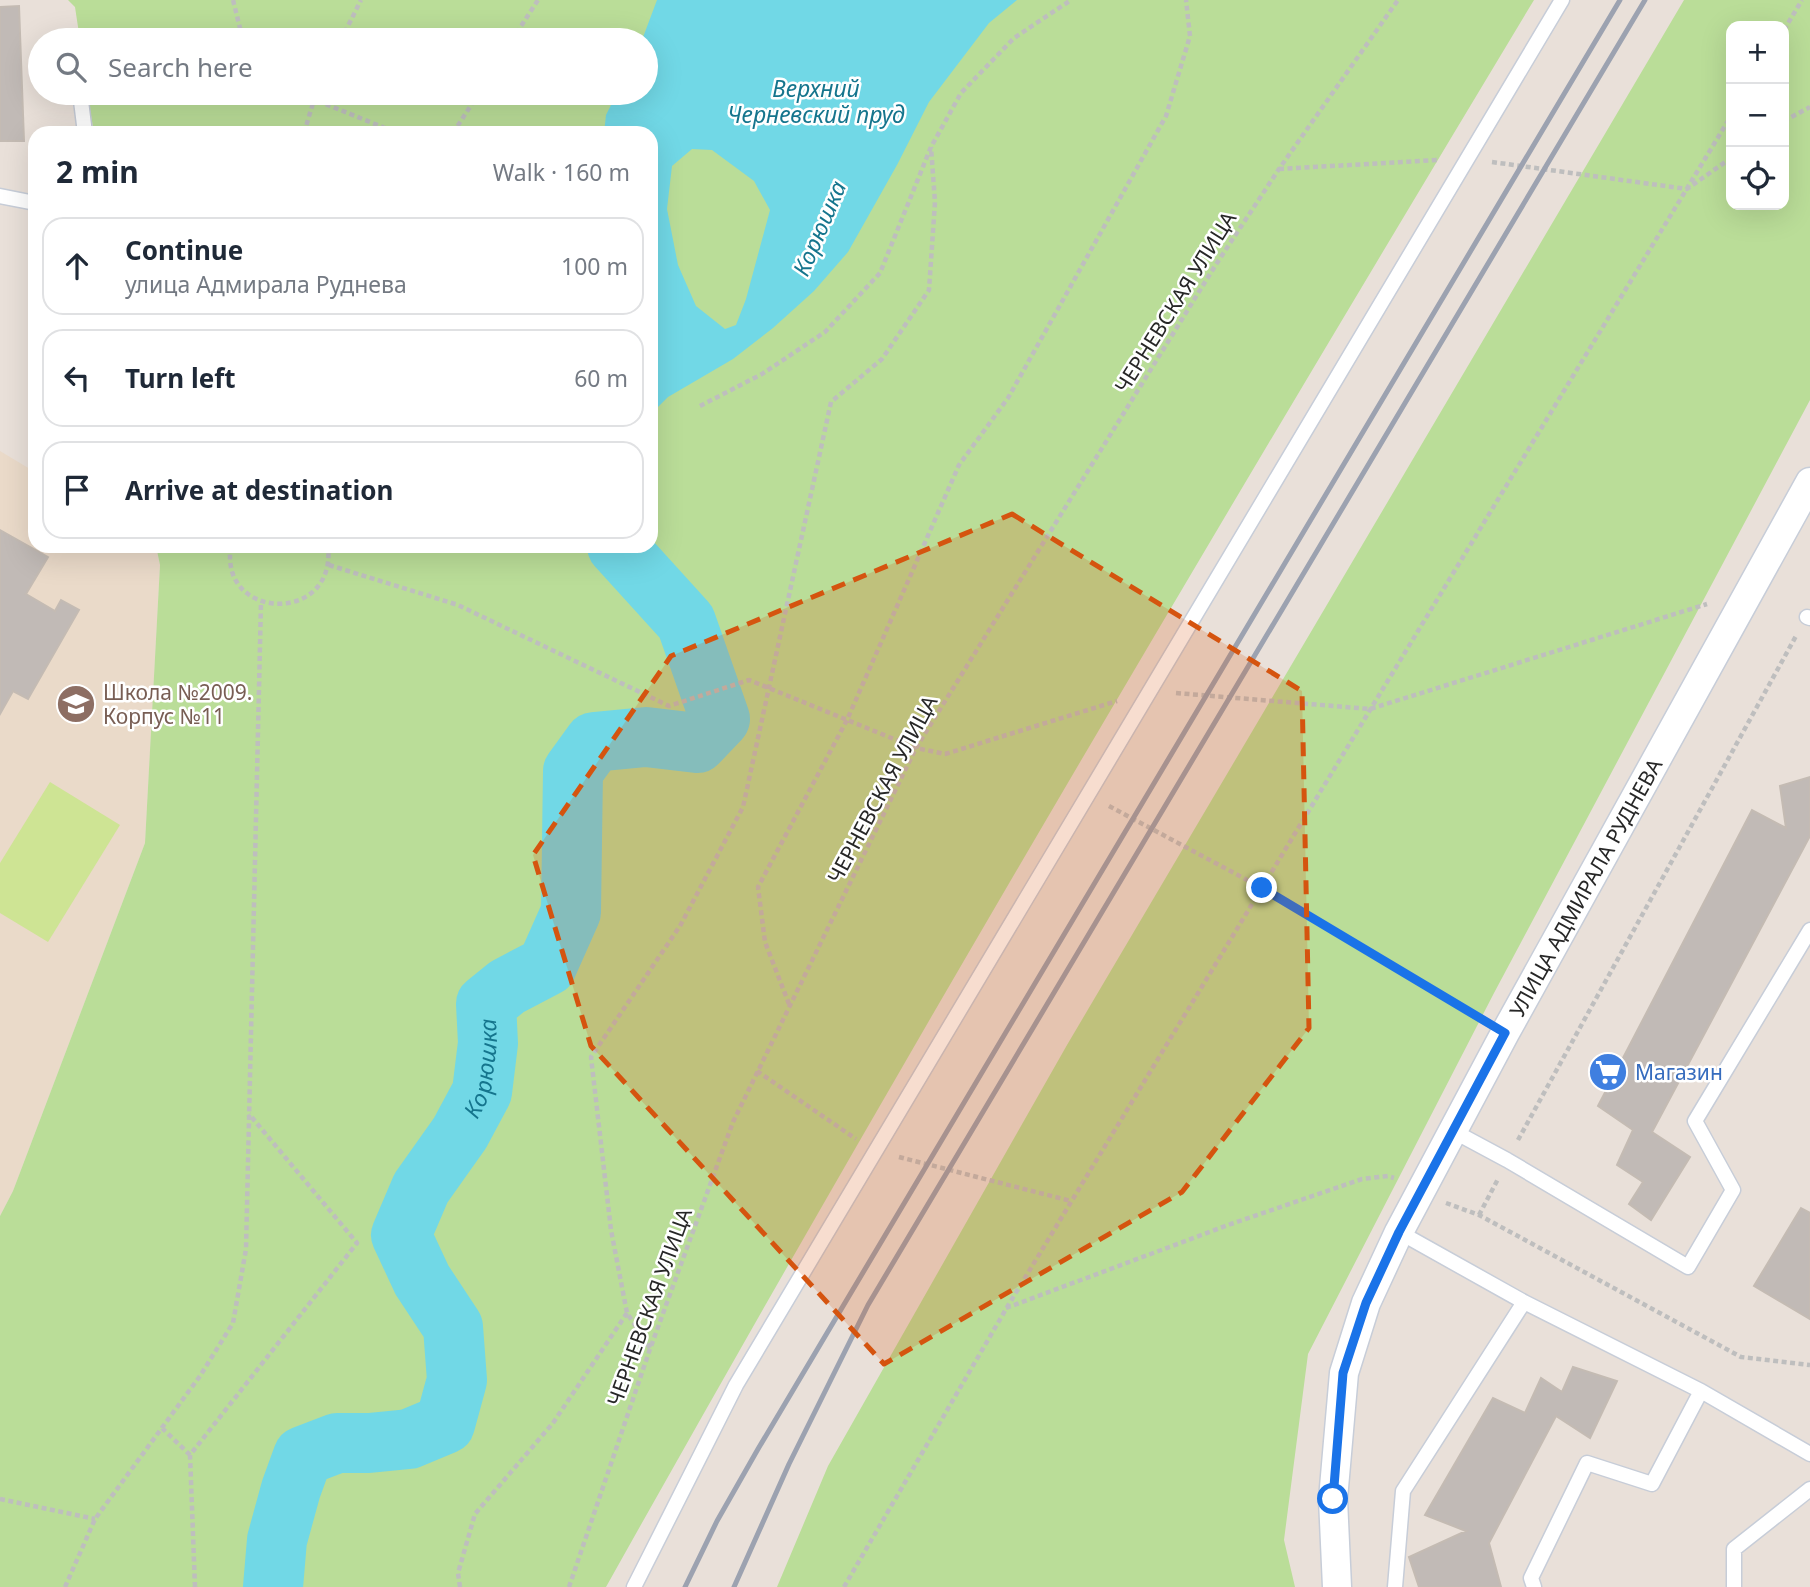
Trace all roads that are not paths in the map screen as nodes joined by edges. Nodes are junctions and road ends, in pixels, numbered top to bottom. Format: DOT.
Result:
graph roads {
  1 [pos="1562,0"];
  2 [pos="82,105"];
  3 [pos="84,126"];
  4 [pos="0,196"];
  5 [pos="28,202"];
  6 [pos="1810,482"];
  7 [pos="1810,930"];
  8 [pos="1453,1131"];
  9 [pos="1399,1232"];
  10 [pos="1524,1302"];
  11 [pos="1701,1391"];
  12 [pos="1810,1454"];
  13 [pos="1810,1489"];
  14 [pos="634,1587"];
  15 [pos="1337,1587"];
  16 [pos="1395,1587"];
  17 [pos="1534,1587"];
  18 [pos="1734,1587"];
  1 -- 14 [label="lane"];
  2 -- 3 [label="lane"];
  4 -- 5 [label="lane"];
  6 -- 8 [label="street, УЛИЦА АДМИРАЛА РУДНЕВА"];
  7 -- 8 [label="lane"];
  8 -- 9 [label="street, УЛИЦА АДМИРАЛА РУДНЕВА"];
  9 -- 10 [label="lane"];
  9 -- 15 [label="street, УЛИЦА АДМИРАЛА РУДНЕВА"];
  10 -- 11 [label="lane"];
  10 -- 16 [label="lane"];
  11 -- 12 [label="lane"];
  11 -- 17 [label="lane"];
  13 -- 18 [label="lane"];
}
